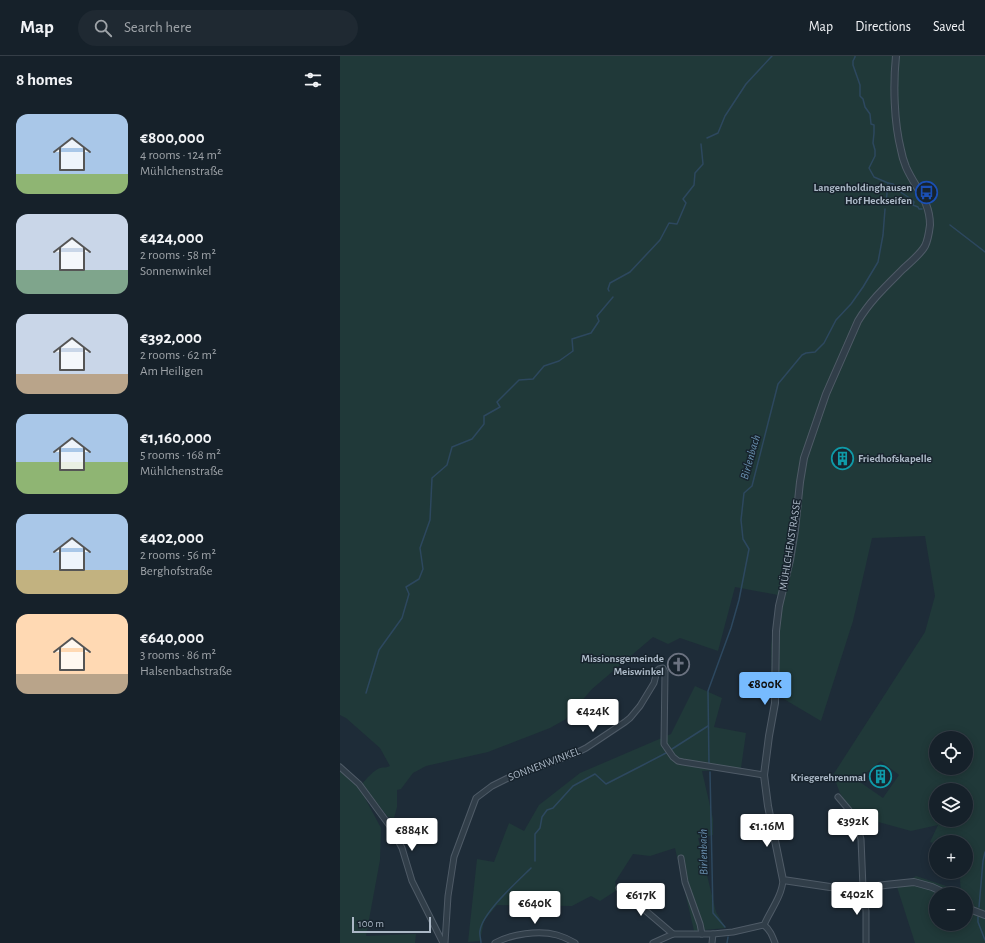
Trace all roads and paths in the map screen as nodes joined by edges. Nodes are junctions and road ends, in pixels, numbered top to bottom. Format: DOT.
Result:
graph roads {
  1 [pos="896,56"];
  2 [pos="340,767"];
  3 [pos="764,775"];
  4 [pos="838,797"];
  5 [pos="681,858"];
  6 [pos="783,880"];
  7 [pos="932,887"];
  8 [pos="619,888"];
  9 [pos="863,888"];
  10 [pos="973,910"];
  11 [pos="985,915"];
  12 [pos="764,925"];
  13 [pos="673,934"];
  14 [pos="702,934"];
  15 [pos="713,934"];
  16 [pos="444,943"];
  17 [pos="495,943"];
  18 [pos="575,943"];
  19 [pos="653,943"];
  20 [pos="712,943"];
  21 [pos="774,943"];
  22 [pos="866,943"];
  1 -- 3 [label="street, MÜHLCHENSTRASSE"];
  2 -- 16 [label="street"];
  3 -- 6 [label="street, MÜHLCHENSTRASSE"];
  3 -- 16 [label="street, SONNENWINKEL"];
  4 -- 9 [label="street"];
  5 -- 14 [label="street"];
  6 -- 9 [label="street"];
  6 -- 12 [label="street"];
  7 -- 9 [label="street"];
  8 -- 13 [label="street"];
  9 -- 22 [label="street"];
  10 -- 11 [label="street"];
  12 -- 15 [label="street"];
  12 -- 21 [label="street"];
  13 -- 14 [label="street"];
  13 -- 19 [label="street"];
  14 -- 15 [label="street"];
  15 -- 20 [label="street"];
  17 -- 18 [label="street"];
}
